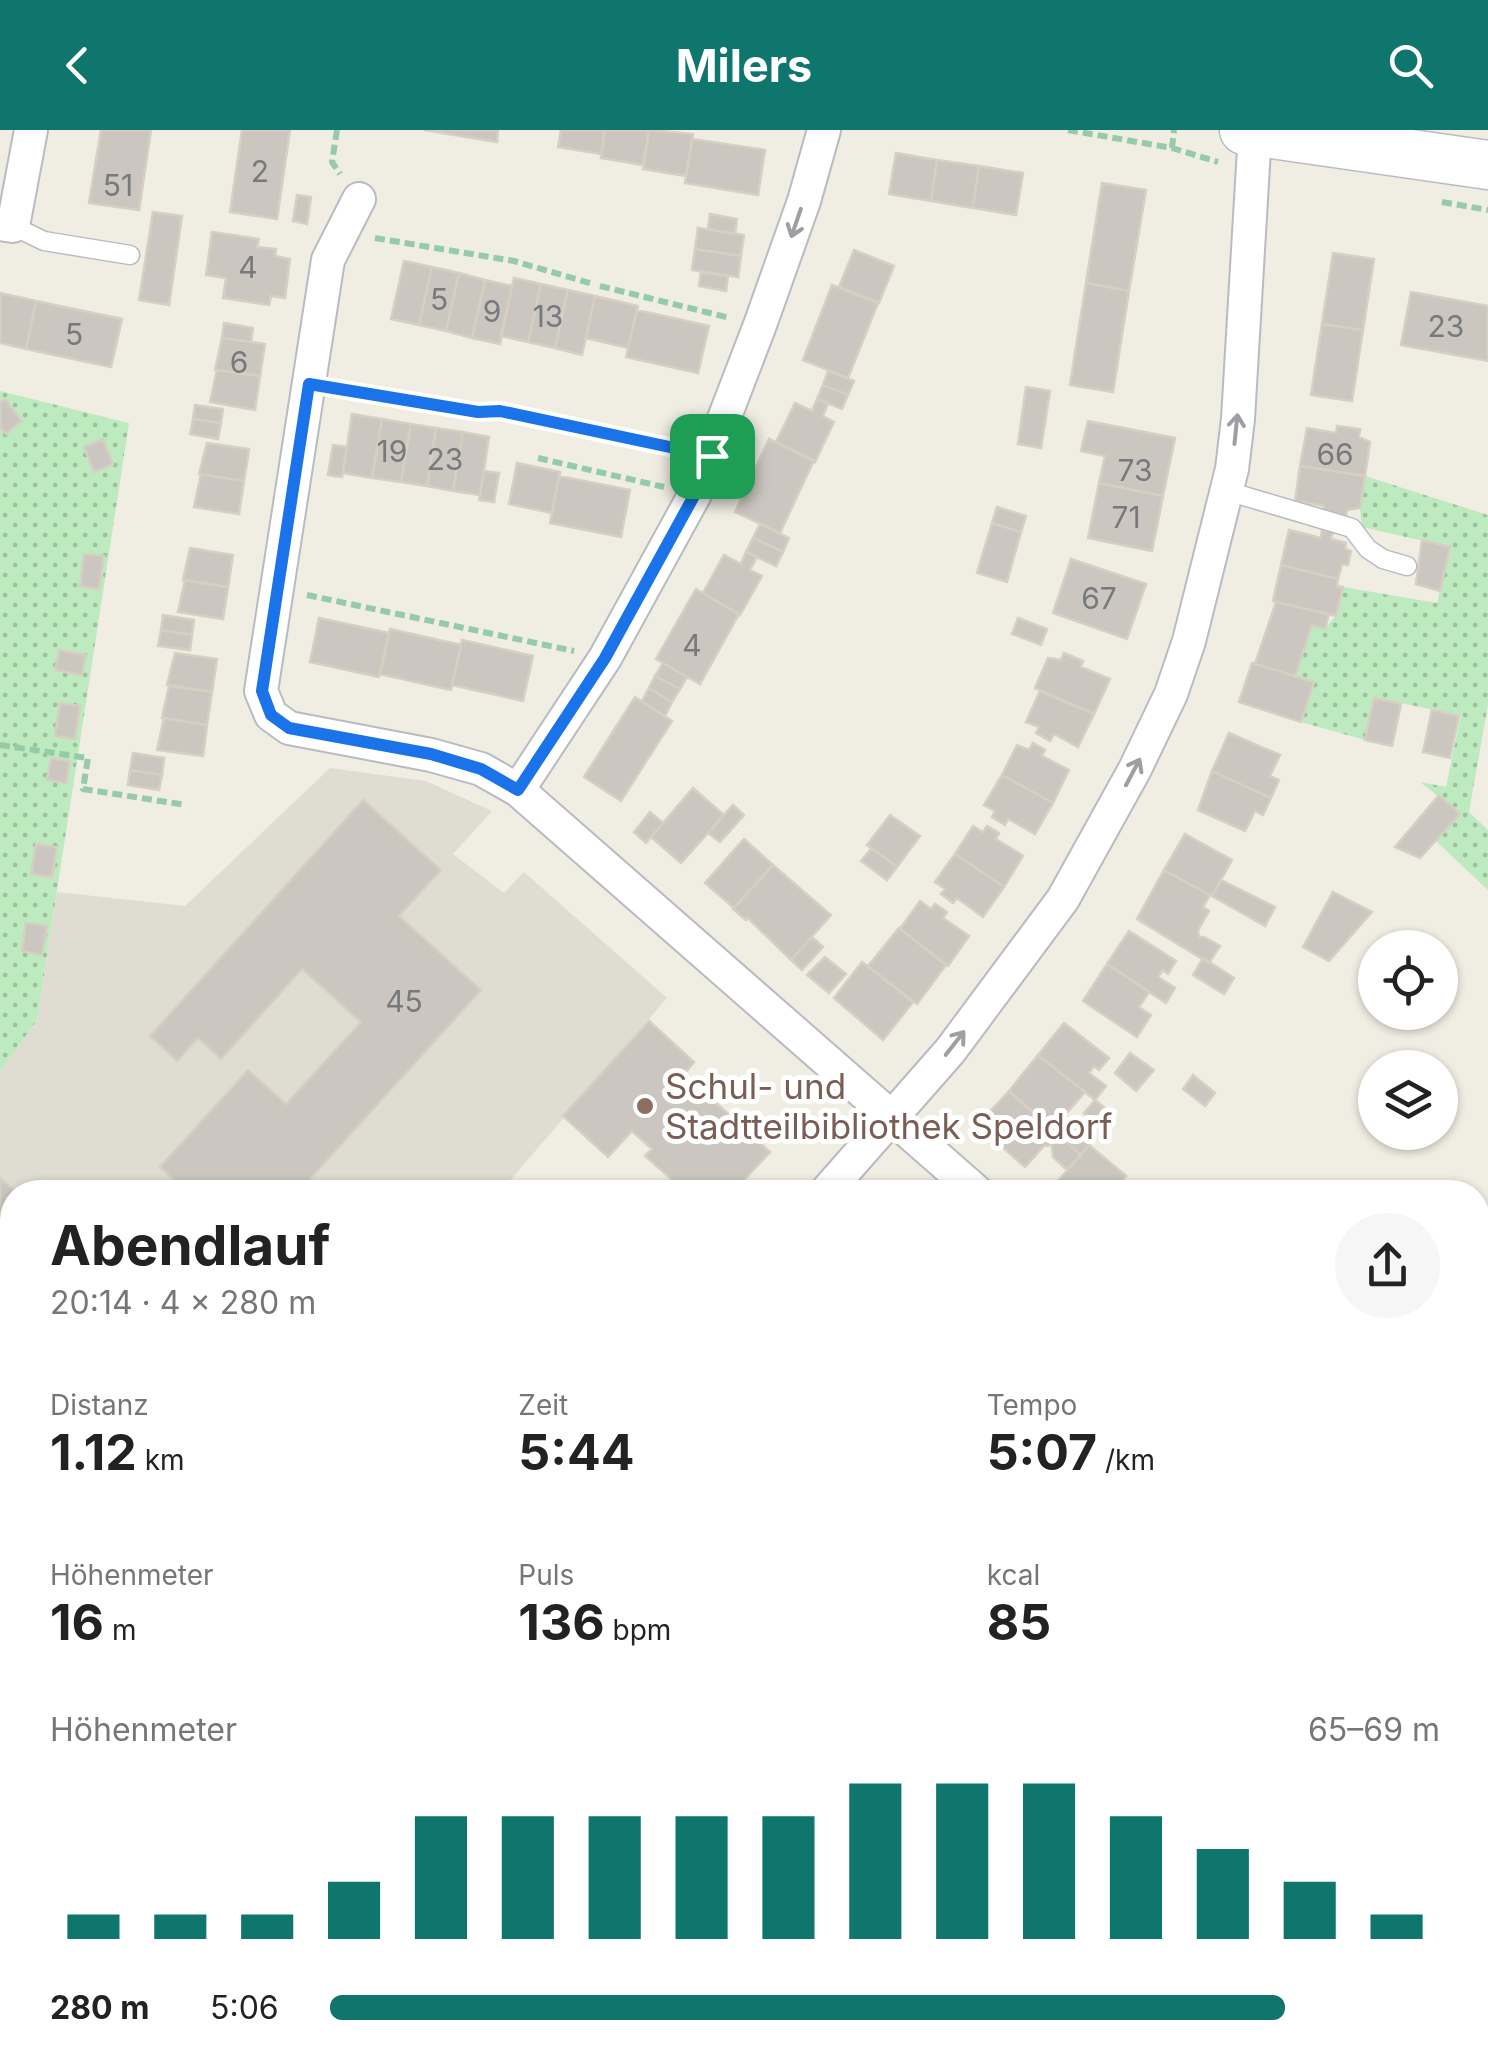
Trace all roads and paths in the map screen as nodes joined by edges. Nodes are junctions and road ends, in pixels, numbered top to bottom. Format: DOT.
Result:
graph roads {
  1 [pos="31,130"];
  2 [pos="336,130"];
  3 [pos="824,130"];
  4 [pos="1068,130"];
  5 [pos="1174,130"];
  6 [pos="1251,145"];
  7 [pos="1172,148"];
  8 [pos="1488,165"];
  9 [pos="359,199"];
  10 [pos="7,225"];
  11 [pos="344,232"];
  12 [pos="130,255"];
  13 [pos="760,326"];
  14 [pos="309,384"];
  15 [pos="712,456"];
  16 [pos="538,458"];
  17 [pos="1227,491"];
  18 [pos="695,494"];
  19 [pos="1407,566"];
  20 [pos="276,588"];
  21 [pos="605,658"];
  22 [pos="0,744"];
  23 [pos="518,790"];
  24 [pos="186,806"];
  25 [pos="892,1118"];
  26 [pos="837,1180"];
  27 [pos="963,1180"];
  1 -- 10 [label="street"];
  2 -- 9 [label="path"];
  3 -- 13 [label="street, one-way"];
  4 -- 7 [label="path"];
  5 -- 7 [label="path"];
  6 -- 7 [label="path"];
  6 -- 8 [label="street"];
  17 -- 6 [label="street, one-way"];
  9 -- 11 [label="street"];
  10 -- 12 [label="lane"];
  11 -- 13 [label="path"];
  11 -- 14 [label="street"];
  13 -- 15 [label="street"];
  14 -- 15 [label="path"];
  14 -- 20 [label="street"];
  15 -- 18 [label="street"];
  16 -- 18 [label="path"];
  17 -- 19 [label="lane"];
  25 -- 17 [label="street, one-way"];
  18 -- 21 [label="street"];
  20 -- 21 [label="path"];
  20 -- 23 [label="street"];
  21 -- 23 [label="street"];
  22 -- 24 [label="path"];
  23 -- 25 [label="street"];
  25 -- 26 [label="street"];
  25 -- 27 [label="street"];
}
